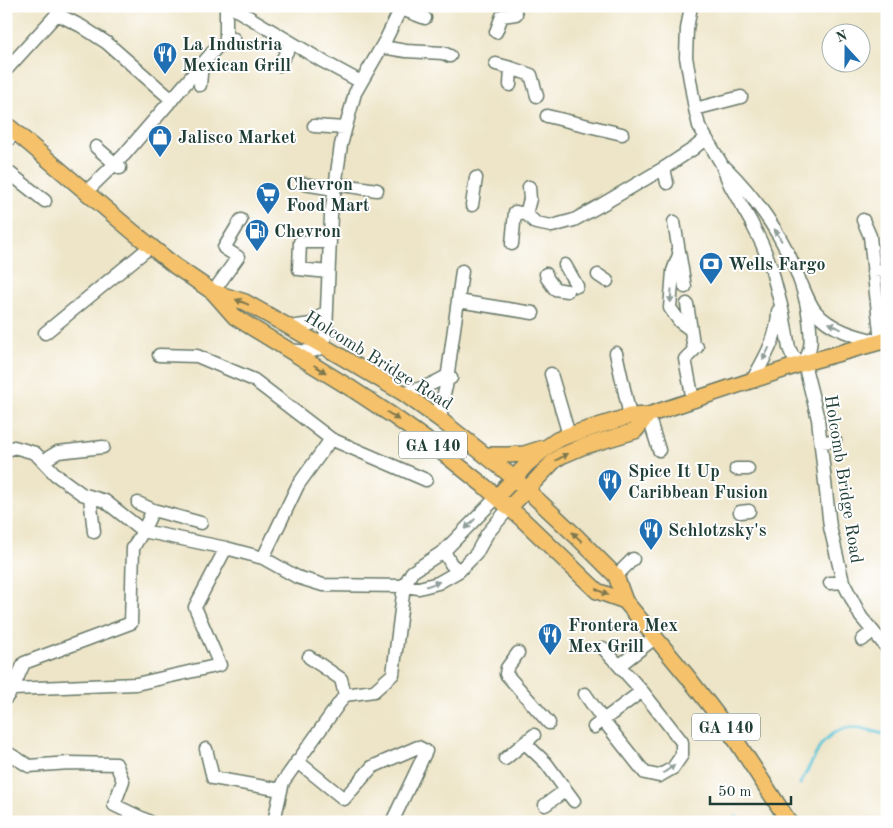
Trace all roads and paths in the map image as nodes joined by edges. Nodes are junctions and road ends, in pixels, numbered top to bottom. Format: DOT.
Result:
graph roads {
  1 [pos="226,6"];
  2 [pos="230,6"];
  3 [pos="691,6"];
  4 [pos="401,8"];
  5 [pos="516,14"];
  6 [pos="425,18"];
  7 [pos="496,32"];
  8 [pos="292,43"];
  9 [pos="382,46"];
  10 [pos="450,56"];
  11 [pos="202,64"];
  12 [pos="496,64"];
  13 [pos="279,65"];
  14 [pos="510,68"];
  15 [pos="6,70"];
  16 [pos="361,82"];
  17 [pos="200,84"];
  18 [pos="510,86"];
  19 [pos="537,96"];
  20 [pos="741,97"];
  21 [pos="172,100"];
  22 [pos="695,109"];
  23 [pos="547,116"];
  24 [pos="314,126"];
  25 [pos="345,128"];
  26 [pos="9,133"];
  27 [pos="622,134"];
  28 [pos="706,138"];
  29 [pos="96,147"];
  30 [pos="721,163"];
  31 [pos="118,165"];
  32 [pos="664,168"];
  33 [pos="6,172"];
  34 [pos="476,178"];
  35 [pos="667,183"];
  36 [pos="304,184"];
  37 [pos="335,186"];
  38 [pos="529,187"];
  39 [pos="376,190"];
  40 [pos="86,192"];
  41 [pos="45,201"];
  42 [pos="472,205"];
  43 [pos="526,214"];
  44 [pos="241,220"];
  45 [pos="863,220"];
  46 [pos="674,222"];
  47 [pos="330,242"];
  48 [pos="512,244"];
  49 [pos="151,246"];
  50 [pos="680,255"];
  51 [pos="565,265"];
  52 [pos="887,270"];
  53 [pos="462,271"];
  54 [pos="874,271"];
  55 [pos="328,272"];
  56 [pos="546,274"];
  57 [pos="800,283"];
  58 [pos="685,286"];
  59 [pos="213,292"];
  60 [pos="778,292"];
  61 [pos="458,301"];
  62 [pos="687,304"];
  63 [pos="326,312"];
  64 [pos="533,313"];
  65 [pos="290,327"];
  66 [pos="691,330"];
  67 [pos="45,333"];
  68 [pos="884,341"];
  69 [pos="323,346"];
  70 [pos="289,350"];
  71 [pos="159,355"];
  72 [pos="614,362"];
  73 [pos="804,364"];
  74 [pos="551,374"];
  75 [pos="451,377"];
  76 [pos="752,381"];
  77 [pos="403,393"];
  78 [pos="693,400"];
  79 [pos="648,415"];
  80 [pos="630,416"];
  81 [pos="442,420"];
  82 [pos="569,435"];
  83 [pos="331,439"];
  84 [pos="836,441"];
  85 [pos="821,442"];
  86 [pos="103,447"];
  87 [pos="547,447"];
  88 [pos="659,450"];
  89 [pos="6,451"];
  90 [pos="485,455"];
  91 [pos="43,461"];
  92 [pos="514,478"];
  93 [pos="426,480"];
  94 [pos="526,489"];
  95 [pos="90,497"];
  96 [pos="497,497"];
  97 [pos="138,503"];
  98 [pos="509,508"];
  99 [pos="153,510"];
  100 [pos="201,523"];
  101 [pos="143,531"];
  102 [pos="94,532"];
  103 [pos="226,548"];
  104 [pos="444,551"];
  105 [pos="263,558"];
  106 [pos="633,559"];
  107 [pos="459,571"];
  108 [pos="616,576"];
  109 [pos="404,586"];
  110 [pos="625,601"];
  111 [pos="873,631"];
  112 [pos="656,637"];
  113 [pos="862,640"];
  114 [pos="603,648"];
  115 [pos="887,648"];
  116 [pos="518,653"];
  117 [pos="310,657"];
  118 [pos="620,665"];
  119 [pos="642,691"];
  120 [pos="9,693"];
  121 [pos="584,694"];
  122 [pos="345,695"];
  123 [pos="549,723"];
  124 [pos="599,724"];
  125 [pos="206,749"];
  126 [pos="6,752"];
  127 [pos="505,759"];
  128 [pos="297,761"];
  129 [pos="281,790"];
  130 [pos="566,790"];
  131 [pos="574,801"];
  132 [pos="545,805"];
  133 [pos="150,822"];
  134 [pos="276,822"];
  135 [pos="392,822"];
  136 [pos="789,822"];
  1 -- 11 [label="street"];
  2 -- 8 [label="street"];
  3 -- 22 [label="street"];
  4 -- 6 [label="street"];
  4 -- 9 [label="street"];
  5 -- 7 [label="street"];
  8 -- 13 [label="street"];
  8 -- 16 [label="street"];
  9 -- 10 [label="street"];
  9 -- 16 [label="street"];
  11 -- 17 [label="street"];
  11 -- 21 [label="street"];
  12 -- 14 [label="street"];
  14 -- 18 [label="street"];
  14 -- 19 [label="street"];
  15 -- 21 [label="street"];
  16 -- 25 [label="street"];
  20 -- 22 [label="street"];
  21 -- 31 [label="street"];
  22 -- 28 [label="street"];
  23 -- 27 [label="street"];
  24 -- 25 [label="street"];
  25 -- 37 [label="street"];
  26 -- 40 [label="main road, Holcomb Bridge Road / GA 140"];
  28 -- 30 [label="street"];
  28 -- 32 [label="street"];
  29 -- 31 [label="street"];
  57 -- 30 [label="street, one-way"];
  30 -- 60 [label="street"];
  31 -- 40 [label="street"];
  32 -- 35 [label="street"];
  32 -- 43 [label="street"];
  33 -- 41 [label="street"];
  34 -- 42 [label="street"];
  36 -- 37 [label="street"];
  37 -- 39 [label="street"];
  37 -- 47 [label="street"];
  38 -- 43 [label="street"];
  40 -- 49 [label="main road, Holcomb Bridge Road / GA 140"];
  43 -- 48 [label="street"];
  44 -- 59 [label="street"];
  45 -- 54 [label="street"];
  46 -- 50 [label="street"];
  47 -- 55 [label="street"];
  47 -- 55 [label="street"];
  49 -- 59 [label="main road, Holcomb Bridge Road / GA 140"];
  49 -- 67 [label="street"];
  50 -- 58 [label="street"];
  50 -- 66 [label="street, one-way"];
  51 -- 56 [label="street"];
  52 -- 54 [label="street"];
  53 -- 61 [label="street"];
  54 -- 68 [label="street"];
  55 -- 63 [label="street"];
  68 -- 57 [label="street, one-way"];
  57 -- 73 [label="street"];
  65 -- 59 [label="main road, Holcomb Bridge Road / GA 140, one-way"];
  59 -- 70 [label="main road, Holcomb Bridge Road / GA 140"];
  60 -- 73 [label="street"];
  60 -- 76 [label="street, one-way"];
  61 -- 64 [label="street"];
  61 -- 75 [label="street"];
  62 -- 66 [label="street"];
  63 -- 65 [label="street"];
  63 -- 69 [label="street"];
  65 -- 69 [label="main road, Holcomb Bridge Road / GA 140"];
  66 -- 78 [label="street"];
  68 -- 73 [label="main road"];
  69 -- 70 [label="street"];
  69 -- 77 [label="main road, Holcomb Bridge Road / GA 140"];
  70 -- 96 [label="main road, Holcomb Bridge Road / GA 140, one-way"];
  71 -- 83 [label="street"];
  72 -- 80 [label="street"];
  73 -- 76 [label="main road"];
  73 -- 85 [label="street, Holcomb Bridge Road"];
  74 -- 82 [label="street"];
  75 -- 77 [label="street"];
  75 -- 81 [label="street"];
  76 -- 78 [label="main road"];
  77 -- 81 [label="main road, Holcomb Bridge Road / GA 140"];
  78 -- 79 [label="main road"];
  79 -- 80 [label="main road"];
  79 -- 88 [label="street"];
  94 -- 79 [label="main road, one-way"];
  80 -- 82 [label="main road"];
  81 -- 90 [label="main road, Holcomb Bridge Road / GA 140"];
  82 -- 87 [label="main road"];
  83 -- 93 [label="street"];
  83 -- 105 [label="street"];
  84 -- 85 [label="street"];
  85 -- 111 [label="street, Holcomb Bridge Road"];
  86 -- 91 [label="street"];
  87 -- 90 [label="main road"];
  87 -- 92 [label="main road"];
  89 -- 91 [label="street"];
  90 -- 92 [label="main road, Holcomb Bridge Road / GA 140"];
  91 -- 95 [label="street"];
  92 -- 94 [label="main road, GA 140"];
  92 -- 96 [label="main road"];
  94 -- 98 [label="main road"];
  108 -- 94 [label="main road, GA 140, one-way"];
  95 -- 101 [label="street"];
  95 -- 102 [label="street"];
  96 -- 98 [label="main road, Holcomb Bridge Road / GA 140"];
  96 -- 104 [label="street, one-way"];
  97 -- 99 [label="street"];
  98 -- 107 [label="street"];
  98 -- 110 [label="main road, Holcomb Bridge Road / GA 140, one-way"];
  99 -- 100 [label="street"];
  99 -- 101 [label="street"];
  101 -- 103 [label="street"];
  101 -- 120 [label="street"];
  103 -- 105 [label="street"];
  103 -- 120 [label="street"];
  104 -- 107 [label="street"];
  104 -- 109 [label="street"];
  105 -- 109 [label="street"];
  106 -- 108 [label="street"];
  109 -- 107 [label="street, one-way"];
  108 -- 110 [label="main road, GA 140"];
  109 -- 122 [label="street"];
  110 -- 112 [label="main road, GA 140"];
  111 -- 113 [label="street"];
  111 -- 115 [label="street, Holcomb Bridge Road"];
  112 -- 118 [label="street"];
  112 -- 136 [label="main road, GA 140"];
  114 -- 118 [label="street"];
  116 -- 123 [label="street"];
  117 -- 122 [label="street"];
  118 -- 119 [label="street"];
  119 -- 124 [label="street"];
  124 -- 119 [label="street, one-way"];
  121 -- 124 [label="street"];
  122 -- 128 [label="street"];
  125 -- 129 [label="street"];
  126 -- 133 [label="street"];
  127 -- 130 [label="street"];
  128 -- 129 [label="street"];
  128 -- 135 [label="street"];
  129 -- 134 [label="street"];
  130 -- 131 [label="street"];
  130 -- 132 [label="street"];
}
